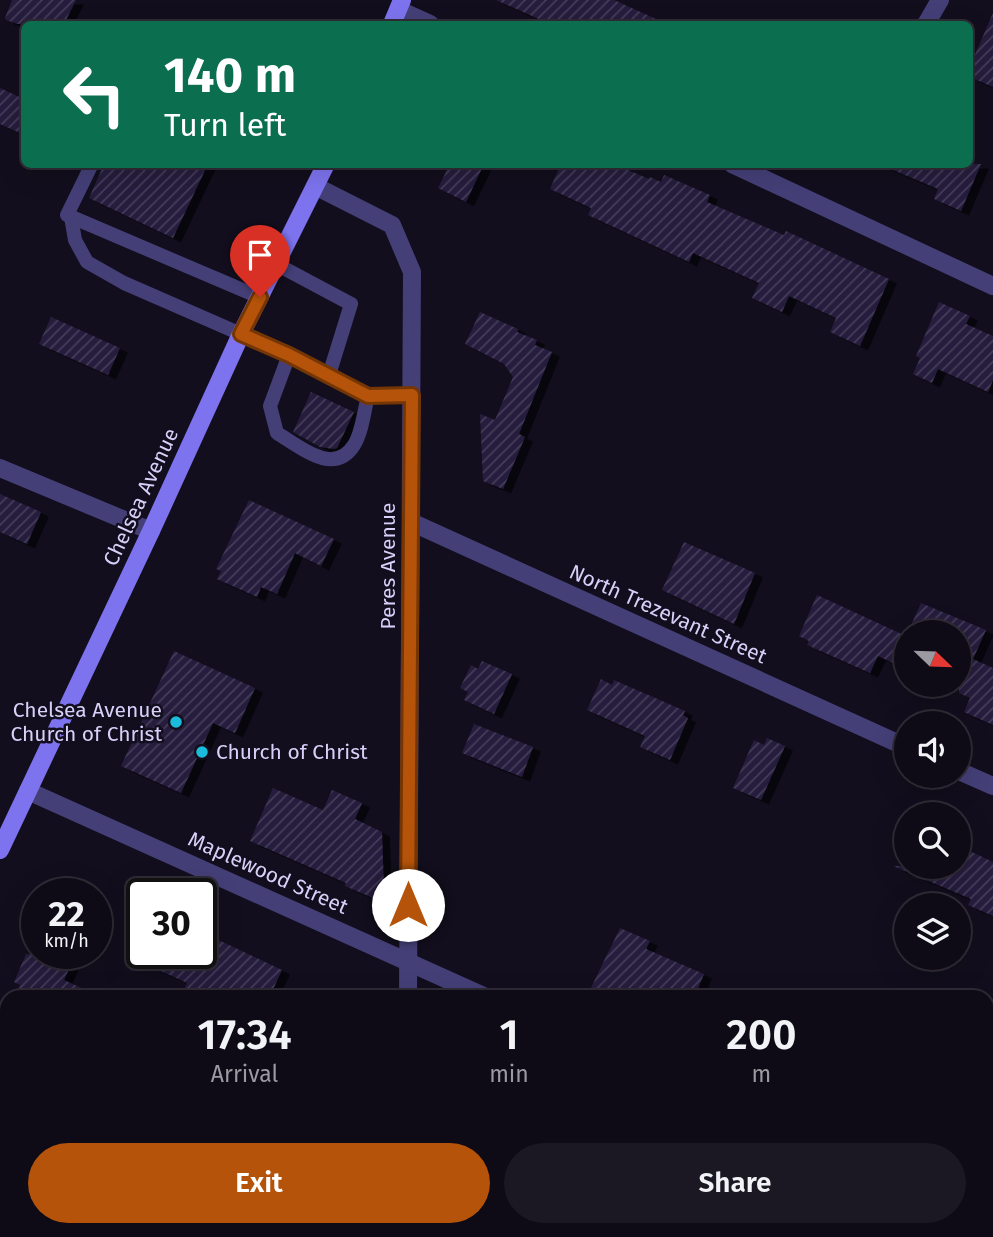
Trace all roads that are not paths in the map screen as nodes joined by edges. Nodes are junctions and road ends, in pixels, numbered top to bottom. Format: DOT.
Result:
graph roads {
  1 [pos="940,0"];
  2 [pos="398,12"];
  3 [pos="422,21"];
  4 [pos="928,21"];
  5 [pos="90,168"];
  6 [pos="324,168"];
  7 [pos="741,168"];
  8 [pos="316,186"];
  9 [pos="71,217"];
  10 [pos="276,264"];
  11 [pos="993,286"];
  12 [pos="260,297"];
  13 [pos="241,334"];
  14 [pos="289,355"];
  15 [pos="330,375"];
  16 [pos="412,395"];
  17 [pos="368,396"];
  18 [pos="0,468"];
  19 [pos="411,522"];
  20 [pos="151,531"];
  21 [pos="894,742"];
  22 [pos="971,776"];
  23 [pos="993,786"];
  24 [pos="28,791"];
  25 [pos="0,850"];
  26 [pos="408,960"];
  27 [pos="408,990"];
  28 [pos="471,990"];
  1 -- 4 [label="street"];
  2 -- 3 [label="street"];
  5 -- 9 [label="lane"];
  6 -- 8 [label="main road, Chelsea Avenue"];
  7 -- 11 [label="street"];
  8 -- 10 [label="main road, Chelsea Avenue"];
  8 -- 16 [label="street, Peres Avenue"];
  9 -- 12 [label="lane"];
  9 -- 13 [label="lane"];
  10 -- 12 [label="main road, Chelsea Avenue"];
  10 -- 15 [label="lane"];
  12 -- 13 [label="main road, Chelsea Avenue"];
  13 -- 14 [label="lane"];
  13 -- 20 [label="main road, Chelsea Avenue"];
  14 -- 15 [label="lane"];
  14 -- 17 [label="lane"];
  15 -- 17 [label="lane"];
  16 -- 17 [label="lane"];
  16 -- 19 [label="street, Peres Avenue"];
  18 -- 20 [label="street"];
  19 -- 21 [label="street, North Trezevant Street"];
  19 -- 26 [label="street, Peres Avenue"];
  20 -- 24 [label="main road, Chelsea Avenue"];
  22 -- 23 [label="street"];
  24 -- 25 [label="main road, Chelsea Avenue"];
  24 -- 26 [label="street, Maplewood Street"];
  26 -- 27 [label="street, Peres Avenue"];
  26 -- 28 [label="street, Maplewood Street"];
}
